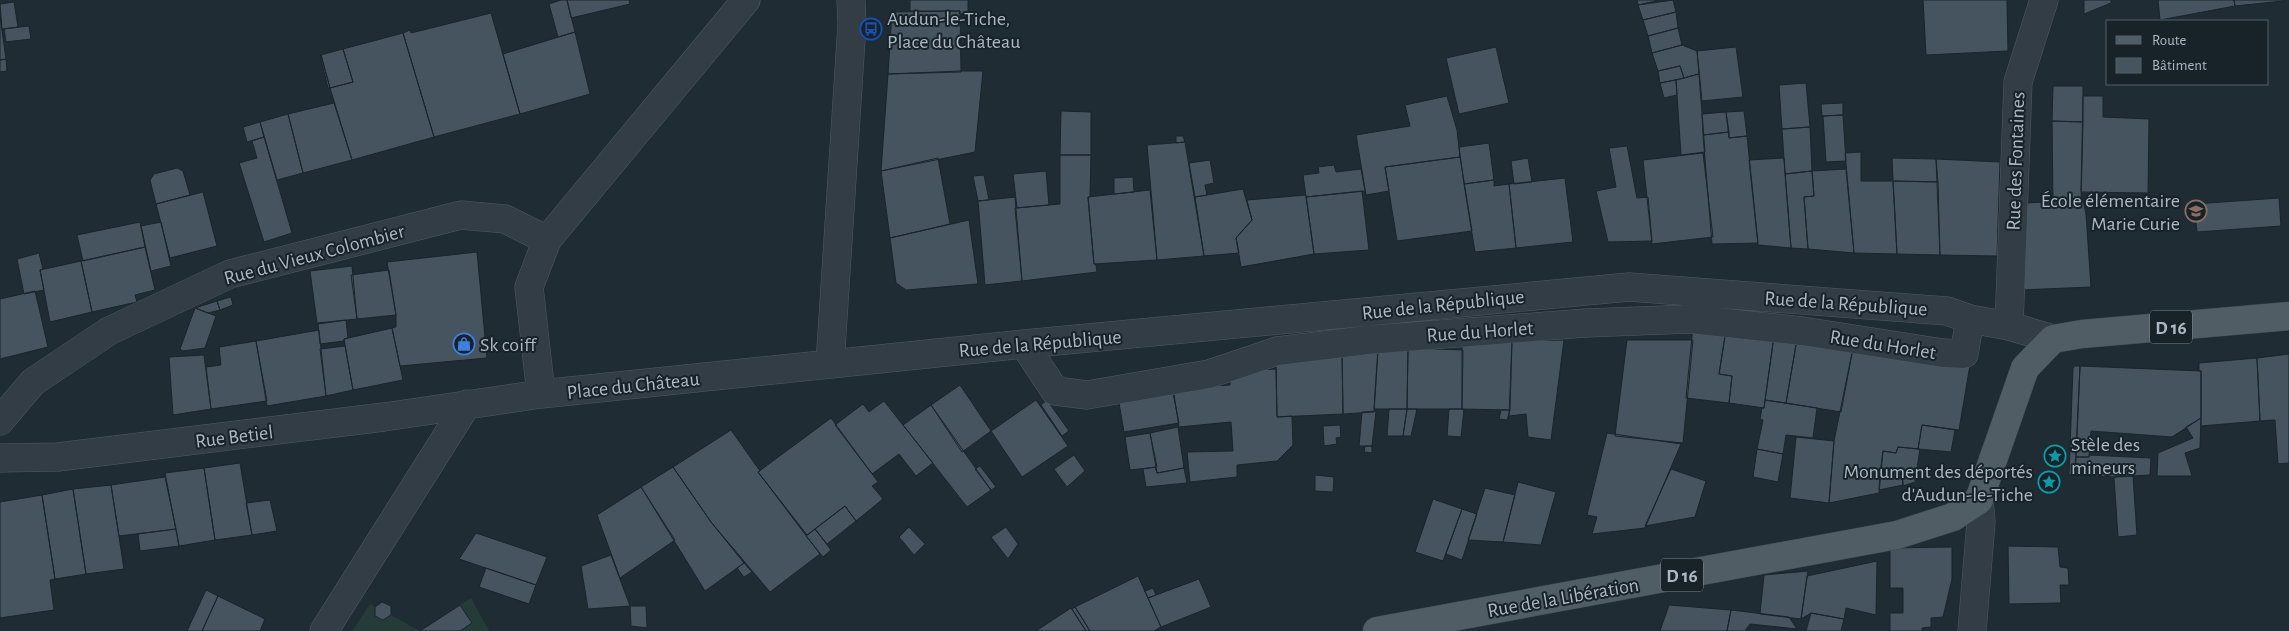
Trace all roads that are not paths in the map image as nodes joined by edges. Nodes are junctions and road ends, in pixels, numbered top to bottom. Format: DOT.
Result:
graph roads {
  1 [pos="746,0"];
  2 [pos="851,0"];
  3 [pos="2044,0"];
  4 [pos="547,240"];
  5 [pos="2289,316"];
  6 [pos="1970,319"];
  7 [pos="2009,326"];
  8 [pos="2053,339"];
  9 [pos="1024,344"];
  10 [pos="830,364"];
  11 [pos="541,394"];
  12 [pos="467,404"];
  13 [pos="0,420"];
  14 [pos="0,458"];
  15 [pos="1979,500"];
  16 [pos="324,631"];
  17 [pos="1377,631"];
  18 [pos="1972,631"];
  1 -- 4 [label="street, Place du Château"];
  2 -- 10 [label="street"];
  3 -- 7 [label="street, Rue des Fontaines"];
  4 -- 11 [label="street, Place du Château"];
  4 -- 13 [label="street, Rue du Vieux Colombier"];
  5 -- 8 [label="main road, D 16"];
  6 -- 7 [label="street, Rue de la République"];
  6 -- 9 [label="street, Rue de la République"];
  6 -- 9 [label="street, Rue du Horlet"];
  7 -- 8 [label="street, Rue de la République"];
  8 -- 15 [label="main road"];
  9 -- 10 [label="street, Rue de la République"];
  10 -- 11 [label="street, Place du Château"];
  11 -- 12 [label="street, Rue Betiel"];
  12 -- 14 [label="street, Rue Betiel"];
  12 -- 16 [label="street"];
  15 -- 17 [label="main road, Rue de la Libération / D 16"];
  15 -- 18 [label="street"];
}
